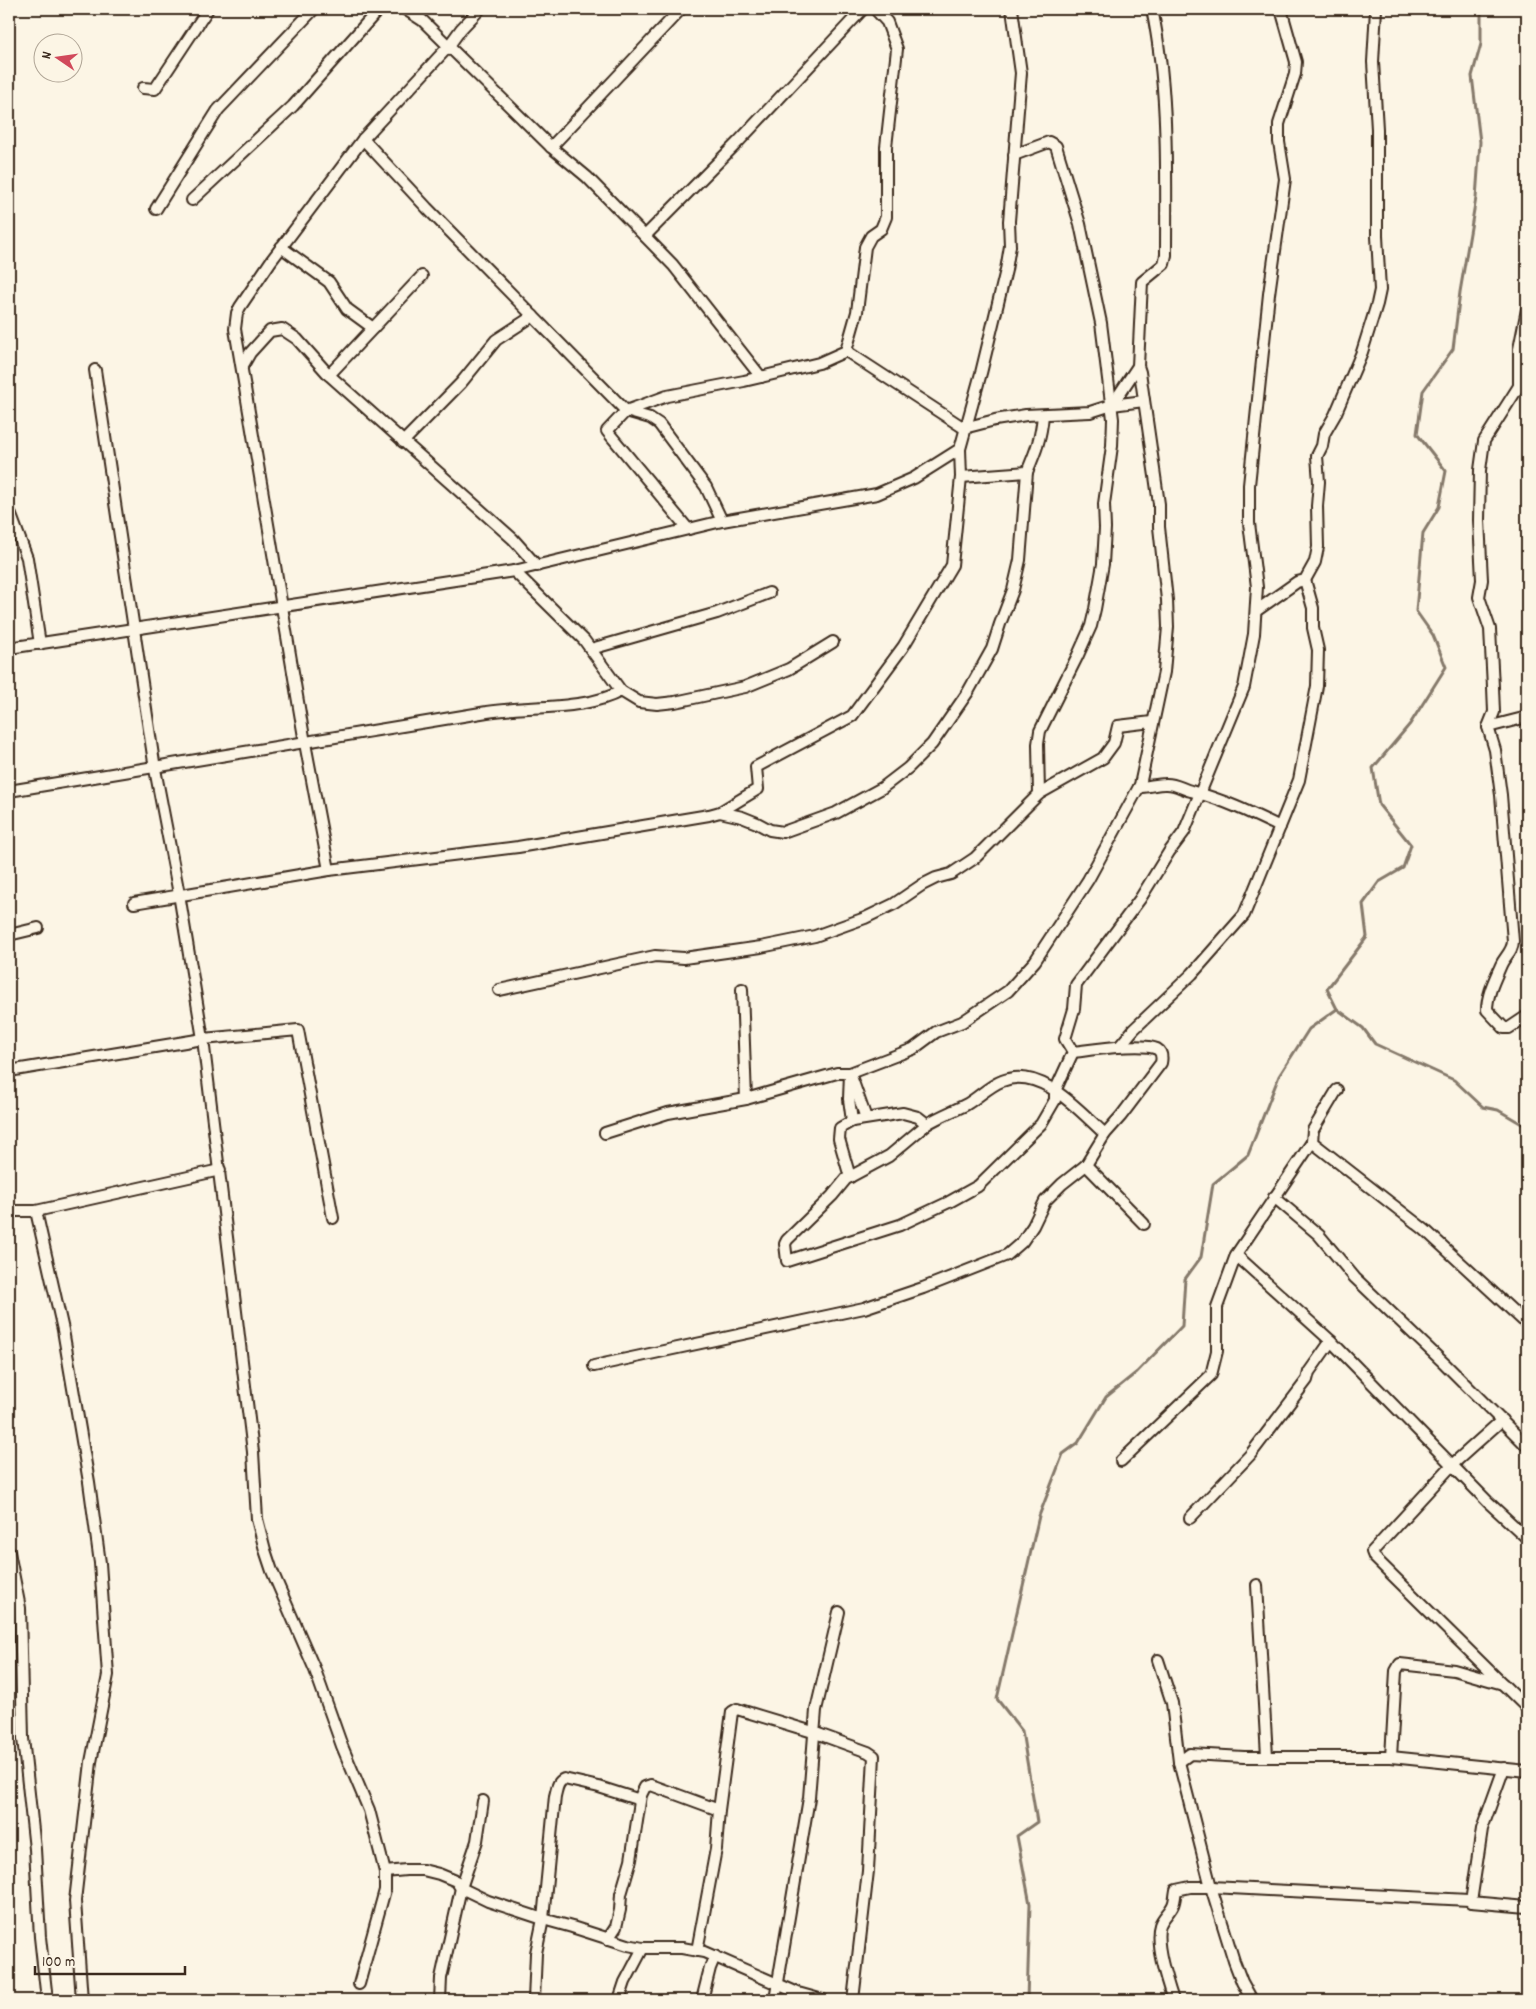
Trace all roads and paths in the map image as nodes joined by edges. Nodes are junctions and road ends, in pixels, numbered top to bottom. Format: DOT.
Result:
graph roads {
  1 [pos="208,9"];
  2 [pos="314,9"];
  3 [pos="379,9"];
  4 [pos="405,9"];
  5 [pos="480,9"];
  6 [pos="681,9"];
  7 [pos="863,9"];
  8 [pos="875,9"];
  9 [pos="1012,9"];
  10 [pos="1152,9"];
  11 [pos="1281,9"];
  12 [pos="1376,9"];
  13 [pos="448,47"];
  14 [pos="143,88"];
  15 [pos="363,139"];
  16 [pos="551,146"];
  17 [pos="1014,154"];
  18 [pos="192,200"];
  19 [pos="156,209"];
  20 [pos="644,236"];
  21 [pos="281,248"];
  22 [pos="422,276"];
  23 [pos="1527,308"];
  24 [pos="533,316"];
  25 [pos="373,328"];
  26 [pos="846,351"];
  27 [pos="1138,366"];
  28 [pos="242,367"];
  29 [pos="95,370"];
  30 [pos="329,375"];
  31 [pos="761,377"];
  32 [pos="1144,401"];
  33 [pos="1112,405"];
  34 [pos="626,411"];
  35 [pos="1043,415"];
  36 [pos="964,428"];
  37 [pos="403,442"];
  38 [pos="960,449"];
  39 [pos="1027,472"];
  40 [pos="961,477"];
  41 [pos="9,510"];
  42 [pos="722,522"];
  43 [pos="688,529"];
  44 [pos="538,566"];
  45 [pos="514,571"];
  46 [pos="1305,580"];
  47 [pos="769,593"];
  48 [pos="282,608"];
  49 [pos="1256,611"];
  50 [pos="134,628"];
  51 [pos="833,642"];
  52 [pos="40,644"];
  53 [pos="9,648"];
  54 [pos="591,649"];
  55 [pos="621,691"];
  56 [pos="1527,717"];
  57 [pos="1152,722"];
  58 [pos="1488,727"];
  59 [pos="305,743"];
  60 [pos="155,768"];
  61 [pos="1139,787"];
  62 [pos="9,791"];
  63 [pos="1202,793"];
  64 [pos="1040,794"];
  65 [pos="720,812"];
  66 [pos="1280,828"];
  67 [pos="330,870"];
  68 [pos="179,894"];
  69 [pos="134,903"];
  70 [pos="38,928"];
  71 [pos="9,935"];
  72 [pos="742,989"];
  73 [pos="499,990"];
  74 [pos="1527,1016"];
  75 [pos="203,1039"];
  76 [pos="1119,1047"];
  77 [pos="1072,1052"];
  78 [pos="9,1071"];
  79 [pos="850,1073"];
  80 [pos="1055,1090"];
  81 [pos="1337,1090"];
  82 [pos="746,1099"];
  83 [pos="866,1118"];
  84 [pos="852,1121"];
  85 [pos="926,1124"];
  86 [pos="605,1133"];
  87 [pos="1105,1134"];
  88 [pos="1312,1142"];
  89 [pos="1086,1165"];
  90 [pos="220,1170"];
  91 [pos="850,1177"];
  92 [pos="1274,1197"];
  93 [pos="9,1211"];
  94 [pos="36,1211"];
  95 [pos="333,1218"];
  96 [pos="1144,1224"];
  97 [pos="1236,1255"];
  98 [pos="1527,1324"];
  99 [pos="1332,1341"];
  100 [pos="594,1366"];
  101 [pos="1502,1420"];
  102 [pos="1527,1446"];
  103 [pos="1121,1461"];
  104 [pos="1454,1464"];
  105 [pos="1190,1518"];
  106 [pos="1527,1538"];
  107 [pos="9,1552"];
  108 [pos="1257,1585"];
  109 [pos="839,1612"];
  110 [pos="1158,1660"];
  111 [pos="1504,1684"];
  112 [pos="1527,1708"];
  113 [pos="813,1732"];
  114 [pos="1267,1756"];
  115 [pos="1391,1757"];
  116 [pos="1179,1762"];
  117 [pos="1504,1768"];
  118 [pos="1527,1771"];
  119 [pos="640,1800"];
  120 [pos="483,1801"];
  121 [pos="719,1810"];
  122 [pos="385,1872"];
  123 [pos="461,1888"];
  124 [pos="1211,1888"];
  125 [pos="1471,1902"];
  126 [pos="1527,1907"];
  127 [pos="543,1919"];
  128 [pos="608,1939"];
  129 [pos="643,1948"];
  130 [pos="697,1951"];
  131 [pos="715,1956"];
  132 [pos="777,1983"];
  133 [pos="359,1984"];
  134 [pos="47,2000"];
  135 [pos="82,2000"];
  136 [pos="440,2000"];
  137 [pos="534,2000"];
  138 [pos="619,2000"];
  139 [pos="702,2000"];
  140 [pos="775,2000"];
  141 [pos="823,2000"];
  142 [pos="853,2000"];
  143 [pos="1173,2000"];
  144 [pos="1252,2000"];
  1 -- 14 [label="street"];
  2 -- 19 [label="street"];
  3 -- 18 [label="street"];
  4 -- 13 [label="street"];
  5 -- 13 [label="street"];
  6 -- 16 [label="street"];
  7 -- 20 [label="street"];
  8 -- 26 [label="street"];
  9 -- 17 [label="street"];
  10 -- 27 [label="street"];
  11 -- 49 [label="street"];
  12 -- 46 [label="street"];
  13 -- 15 [label="street"];
  13 -- 16 [label="street"];
  15 -- 21 [label="street"];
  15 -- 24 [label="street"];
  16 -- 20 [label="street"];
  17 -- 33 [label="street"];
  17 -- 36 [label="street"];
  20 -- 31 [label="street"];
  21 -- 25 [label="street"];
  21 -- 28 [label="street"];
  22 -- 25 [label="street"];
  23 -- 58 [label="street"];
  24 -- 34 [label="street"];
  24 -- 37 [label="street"];
  25 -- 30 [label="street"];
  26 -- 31 [label="street"];
  26 -- 36 [label="street"];
  27 -- 32 [label="street"];
  27 -- 33 [label="street"];
  28 -- 30 [label="street"];
  28 -- 48 [label="street"];
  29 -- 50 [label="street"];
  30 -- 37 [label="street"];
  31 -- 34 [label="street"];
  32 -- 33 [label="street"];
  32 -- 57 [label="street"];
  33 -- 35 [label="street"];
  33 -- 64 [label="street"];
  34 -- 42 [label="street"];
  34 -- 43 [label="street"];
  35 -- 36 [label="street"];
  35 -- 39 [label="street"];
  36 -- 38 [label="street"];
  37 -- 44 [label="street"];
  38 -- 40 [label="street"];
  38 -- 42 [label="street"];
  39 -- 40 [label="street"];
  39 -- 65 [label="street"];
  40 -- 65 [label="street"];
  41 -- 52 [label="street"];
  42 -- 43 [label="street"];
  43 -- 44 [label="street"];
  44 -- 45 [label="street"];
  45 -- 48 [label="street"];
  45 -- 54 [label="street"];
  46 -- 49 [label="street"];
  46 -- 66 [label="street"];
  47 -- 54 [label="street"];
  48 -- 50 [label="street"];
  48 -- 59 [label="street"];
  49 -- 63 [label="street"];
  50 -- 52 [label="street"];
  50 -- 60 [label="street"];
  51 -- 55 [label="street"];
  52 -- 53 [label="street"];
  54 -- 55 [label="street"];
  55 -- 59 [label="street"];
  56 -- 58 [label="street"];
  57 -- 61 [label="street"];
  57 -- 64 [label="street"];
  58 -- 74 [label="street"];
  59 -- 60 [label="street"];
  59 -- 67 [label="street"];
  60 -- 62 [label="street"];
  60 -- 68 [label="street"];
  61 -- 63 [label="street"];
  61 -- 79 [label="street"];
  63 -- 66 [label="street"];
  63 -- 77 [label="street"];
  64 -- 73 [label="street"];
  65 -- 67 [label="street"];
  66 -- 76 [label="street"];
  67 -- 68 [label="street"];
  68 -- 69 [label="street"];
  68 -- 75 [label="street"];
  70 -- 71 [label="street"];
  72 -- 82 [label="street"];
  75 -- 78 [label="street"];
  75 -- 90 [label="street"];
  75 -- 95 [label="street"];
  76 -- 77 [label="street"];
  76 -- 87 [label="street"];
  77 -- 80 [label="street"];
  79 -- 82 [label="street"];
  79 -- 83 [label="street"];
  79 -- 84 [label="street"];
  80 -- 85 [label="street"];
  80 -- 87 [label="street"];
  80 -- 91 [label="street"];
  81 -- 88 [label="street"];
  82 -- 86 [label="street"];
  83 -- 84 [label="street"];
  83 -- 85 [label="street"];
  84 -- 91 [label="street"];
  85 -- 91 [label="street"];
  87 -- 89 [label="street"];
  88 -- 92 [label="street"];
  88 -- 98 [label="street"];
  89 -- 96 [label="street"];
  89 -- 100 [label="street"];
  90 -- 94 [label="street"];
  90 -- 122 [label="street"];
  92 -- 97 [label="street"];
  92 -- 101 [label="street"];
  93 -- 94 [label="street"];
  94 -- 135 [label="street"];
  97 -- 99 [label="street"];
  97 -- 103 [label="street"];
  99 -- 104 [label="street"];
  99 -- 105 [label="street"];
  101 -- 102 [label="street"];
  101 -- 104 [label="street"];
  104 -- 106 [label="street"];
  104 -- 111 [label="street"];
  107 -- 134 [label="street"];
  108 -- 114 [label="street"];
  109 -- 113 [label="street"];
  110 -- 116 [label="street"];
  111 -- 112 [label="street"];
  111 -- 115 [label="street"];
  113 -- 121 [label="street"];
  113 -- 132 [label="street"];
  113 -- 142 [label="street"];
  114 -- 115 [label="street"];
  114 -- 116 [label="street"];
  115 -- 117 [label="street"];
  116 -- 124 [label="street"];
  117 -- 118 [label="street"];
  117 -- 125 [label="street"];
  119 -- 121 [label="street"];
  119 -- 127 [label="street"];
  119 -- 128 [label="street"];
  120 -- 123 [label="street"];
  121 -- 130 [label="street"];
  122 -- 123 [label="street"];
  122 -- 133 [label="street"];
  123 -- 127 [label="street"];
  123 -- 136 [label="street"];
  124 -- 125 [label="street"];
  124 -- 143 [label="street"];
  124 -- 144 [label="street"];
  125 -- 126 [label="street"];
  127 -- 128 [label="street"];
  127 -- 137 [label="street"];
  128 -- 129 [label="street"];
  129 -- 130 [label="street"];
  129 -- 138 [label="street"];
  130 -- 131 [label="street"];
  131 -- 132 [label="street"];
  131 -- 139 [label="street"];
  132 -- 140 [label="street"];
  132 -- 141 [label="street"];
}
